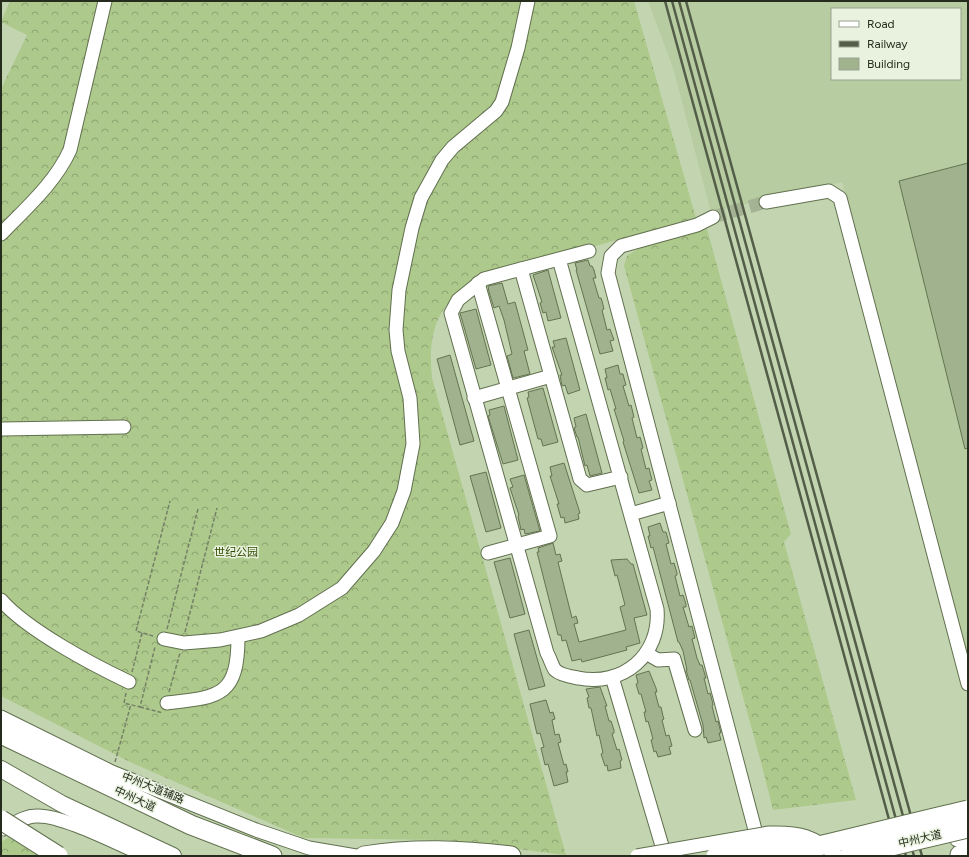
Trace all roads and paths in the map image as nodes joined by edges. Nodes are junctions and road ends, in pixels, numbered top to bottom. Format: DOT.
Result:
graph roads {
  1 [pos="105,1"];
  2 [pos="528,1"];
  3 [pos="766,202"];
  4 [pos="713,217"];
  5 [pos="1,234"];
  6 [pos="589,251"];
  7 [pos="559,259"];
  8 [pos="521,269"];
  9 [pos="478,283"];
  10 [pos="551,376"];
  11 [pos="508,389"];
  12 [pos="474,398"];
  13 [pos="124,427"];
  14 [pos="1,428"];
  15 [pos="621,477"];
  16 [pos="170,501"];
  17 [pos="669,503"];
  18 [pos="217,508"];
  19 [pos="198,509"];
  20 [pos="631,514"];
  21 [pos="516,545"];
  22 [pos="488,553"];
  23 [pos="1,600"];
  24 [pos="142,633"];
  25 [pos="238,637"];
  26 [pos="161,638"];
  27 [pos="182,643"];
  28 [pos="646,653"];
  29 [pos="612,677"];
  30 [pos="129,682"];
  31 [pos="968,684"];
  32 [pos="167,703"];
  33 [pos="131,704"];
  34 [pos="140,707"];
  35 [pos="1,717"];
  36 [pos="695,730"];
  37 [pos="1,734"];
  38 [pos="1,769"];
  39 [pos="112,772"];
  40 [pos="968,810"];
  41 [pos="1,820"];
  42 [pos="884,829"];
  43 [pos="1,831"];
  44 [pos="964,843"];
  45 [pos="309,848"];
  46 [pos="58,856"];
  47 [pos="146,856"];
  48 [pos="172,856"];
  49 [pos="272,856"];
  50 [pos="321,856"];
  51 [pos="356,856"];
  52 [pos="364,856"];
  53 [pos="512,856"];
  54 [pos="637,856"];
  55 [pos="665,856"];
  56 [pos="716,856"];
  57 [pos="762,856"];
  58 [pos="775,856"];
  59 [pos="837,856"];
  60 [pos="849,856"];
  1 -- 5 [label="street"];
  2 -- 25 [label="street"];
  3 -- 31 [label="street"];
  4 -- 17 [label="street"];
  6 -- 7 [label="street"];
  7 -- 8 [label="street"];
  7 -- 15 [label="street"];
  8 -- 9 [label="street"];
  8 -- 10 [label="street"];
  9 -- 11 [label="street"];
  9 -- 12 [label="street"];
  10 -- 11 [label="street"];
  10 -- 15 [label="street"];
  11 -- 12 [label="street"];
  11 -- 21 [label="street"];
  12 -- 21 [label="street"];
  13 -- 14 [label="street"];
  15 -- 20 [label="street"];
  16 -- 24 [label="path"];
  17 -- 20 [label="street"];
  17 -- 57 [label="street"];
  18 -- 27 [label="path"];
  19 -- 26 [label="path"];
  20 -- 28 [label="street"];
  21 -- 22 [label="street"];
  21 -- 29 [label="street"];
  23 -- 30 [label="street"];
  24 -- 26 [label="path"];
  24 -- 30 [label="path"];
  25 -- 27 [label="street"];
  25 -- 32 [label="street"];
  26 -- 27 [label="street"];
  26 -- 34 [label="path"];
  27 -- 32 [label="path"];
  28 -- 29 [label="street"];
  28 -- 36 [label="street"];
  29 -- 55 [label="street"];
  30 -- 33 [label="path"];
  32 -- 34 [label="path"];
  33 -- 34 [label="path"];
  33 -- 39 [label="path"];
  35 -- 39 [label="street, 中州大道辅路"];
  37 -- 49 [label="highway, 中州大道"];
  38 -- 48 [label="main road"];
  39 -- 45 [label="street, 中州大道辅路"];
  40 -- 42 [label="highway, bridge"];
  41 -- 46 [label="highway, bridge"];
  42 -- 56 [label="highway, bridge"];
  42 -- 58 [label="highway, bridge"];
  43 -- 47 [label="street"];
  44 -- 60 [label="highway, 中州大道, bridge"];
  45 -- 50 [label="street"];
  45 -- 51 [label="street"];
  52 -- 53 [label="highway"];
  54 -- 59 [label="street, bridge"];
}
